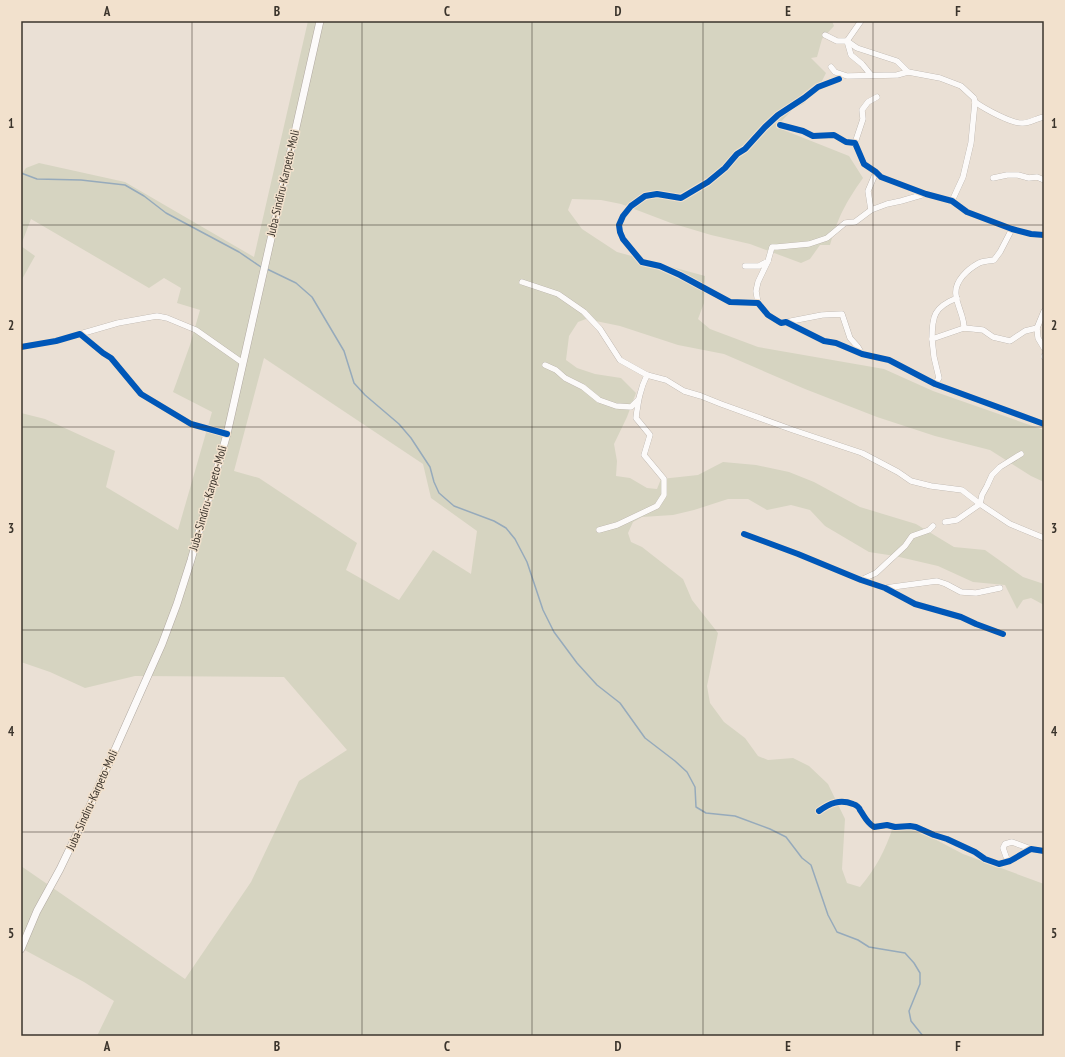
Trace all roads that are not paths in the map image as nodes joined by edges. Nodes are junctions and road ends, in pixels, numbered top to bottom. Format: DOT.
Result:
graph roads {
  1 [pos="320,21"];
  2 [pos="861,21"];
  3 [pos="825,35"];
  4 [pos="847,41"];
  5 [pos="831,67"];
  6 [pos="908,72"];
  7 [pos="871,75"];
  8 [pos="839,79"];
  9 [pos="877,97"];
  10 [pos="975,102"];
  11 [pos="1044,117"];
  12 [pos="780,125"];
  13 [pos="855,143"];
  14 [pos="876,172"];
  15 [pos="993,178"];
  16 [pos="1044,180"];
  17 [pos="926,194"];
  18 [pos="952,200"];
  19 [pos="871,210"];
  20 [pos="1012,229"];
  21 [pos="1043,236"];
  22 [pos="768,261"];
  23 [pos="745,266"];
  24 [pos="522,282"];
  25 [pos="957,298"];
  26 [pos="758,303"];
  27 [pos="1044,312"];
  28 [pos="786,322"];
  29 [pos="964,328"];
  30 [pos="1037,328"];
  31 [pos="80,334"];
  32 [pos="932,339"];
  33 [pos="21,347"];
  34 [pos="1044,348"];
  35 [pos="862,354"];
  36 [pos="243,363"];
  37 [pos="545,365"];
  38 [pos="646,375"];
  39 [pos="935,384"];
  40 [pos="638,400"];
  41 [pos="1044,424"];
  42 [pos="227,434"];
  43 [pos="1020,454"];
  44 [pos="980,504"];
  45 [pos="945,522"];
  46 [pos="933,526"];
  47 [pos="599,530"];
  48 [pos="744,534"];
  49 [pos="1044,538"];
  50 [pos="861,580"];
  51 [pos="885,588"];
  52 [pos="1000,588"];
  53 [pos="1003,634"];
  54 [pos="820,811"];
  55 [pos="1031,849"];
  56 [pos="1044,851"];
  57 [pos="1008,862"];
  58 [pos="21,949"];
  1 -- 36 [label="main road, Juba-Sindiru-Karpeto-Moli"];
  2 -- 4 [label="street"];
  3 -- 4 [label="street"];
  4 -- 6 [label="street"];
  4 -- 7 [label="street"];
  5 -- 7 [label="street"];
  6 -- 7 [label="street"];
  6 -- 10 [label="street"];
  8 -- 26 [label="street"];
  9 -- 13 [label="street"];
  10 -- 11 [label="street"];
  10 -- 18 [label="street"];
  12 -- 13 [label="street"];
  13 -- 14 [label="street"];
  14 -- 17 [label="street"];
  14 -- 19 [label="street"];
  15 -- 16 [label="street"];
  17 -- 18 [label="street"];
  17 -- 19 [label="street"];
  18 -- 20 [label="street"];
  19 -- 22 [label="street"];
  20 -- 21 [label="street"];
  20 -- 25 [label="street"];
  22 -- 23 [label="street"];
  22 -- 26 [label="street"];
  24 -- 38 [label="street"];
  25 -- 29 [label="street"];
  25 -- 32 [label="street"];
  26 -- 28 [label="street"];
  27 -- 30 [label="street"];
  28 -- 35 [label="street"];
  28 -- 35 [label="street"];
  29 -- 30 [label="street"];
  29 -- 32 [label="street"];
  30 -- 34 [label="street"];
  31 -- 33 [label="street"];
  31 -- 36 [label="street"];
  31 -- 42 [label="street"];
  32 -- 39 [label="street"];
  35 -- 39 [label="street"];
  36 -- 42 [label="main road, Juba-Sindiru-Karpeto-Moli"];
  37 -- 40 [label="street"];
  38 -- 40 [label="street"];
  38 -- 44 [label="street"];
  39 -- 41 [label="street"];
  40 -- 47 [label="street"];
  42 -- 58 [label="main road, Juba-Sindiru-Karpeto-Moli"];
  43 -- 44 [label="street"];
  44 -- 45 [label="street"];
  44 -- 49 [label="street"];
  46 -- 50 [label="street"];
  48 -- 50 [label="street"];
  50 -- 51 [label="street"];
  51 -- 52 [label="street"];
  51 -- 53 [label="street"];
  54 -- 57 [label="street"];
  55 -- 56 [label="street"];
  55 -- 57 [label="street"];
  55 -- 57 [label="street"];
}
